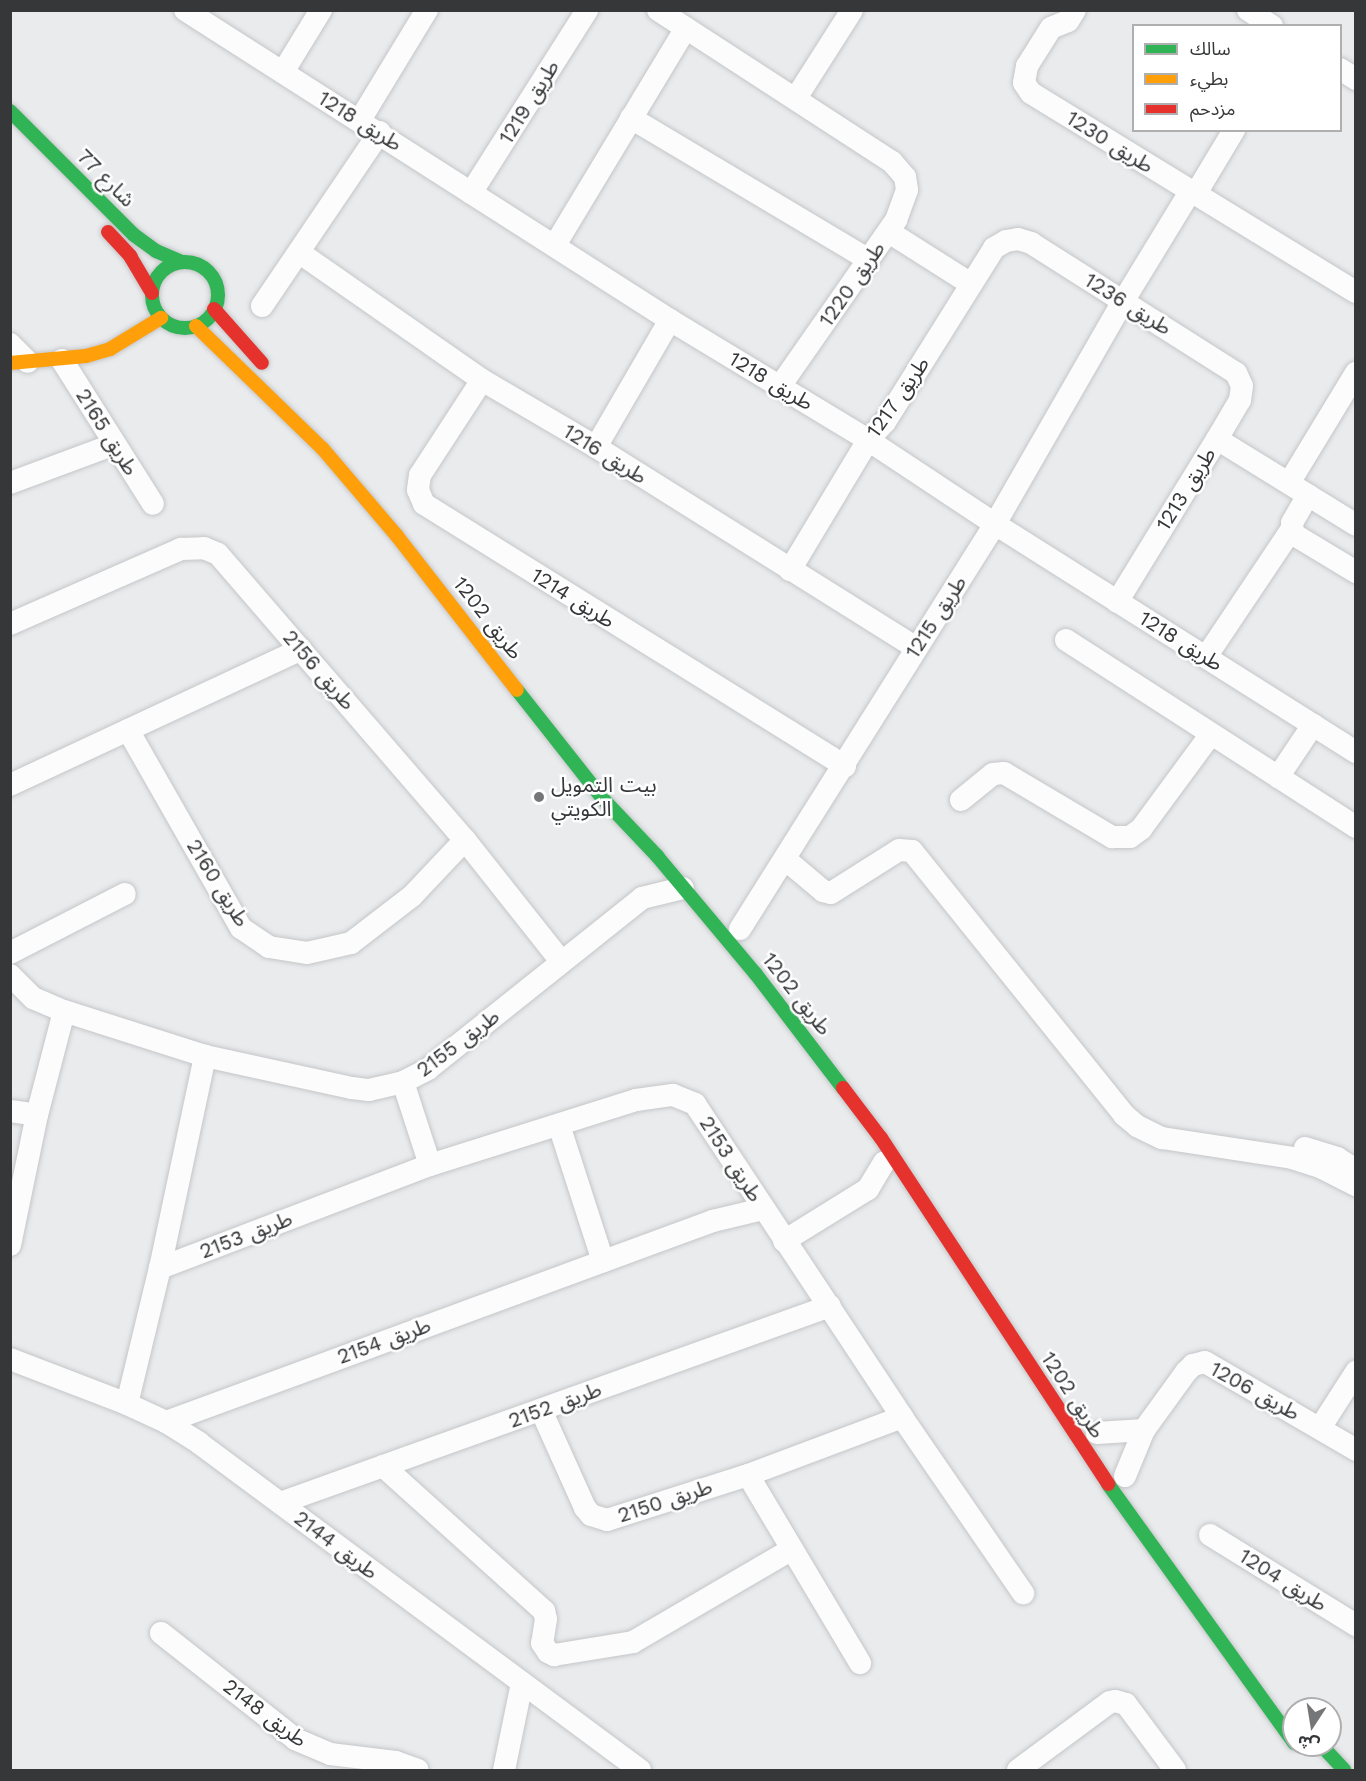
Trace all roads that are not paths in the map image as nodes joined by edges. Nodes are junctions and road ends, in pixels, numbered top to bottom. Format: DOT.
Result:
graph roads {
  1 [pos="185,10"];
  2 [pos="321,10"];
  3 [pos="427,10"];
  4 [pos="587,10"];
  5 [pos="658,10"];
  6 [pos="852,10"];
  7 [pos="1075,10"];
  8 [pos="1248,10"];
  9 [pos="214,19"];
  10 [pos="1269,24"];
  11 [pos="686,28"];
  12 [pos="1342,70"];
  13 [pos="283,72"];
  14 [pos="1356,79"];
  15 [pos="796,98"];
  16 [pos="10,111"];
  17 [pos="631,118"];
  18 [pos="360,120"];
  19 [pos="380,132"];
  20 [pos="1233,132"];
  21 [pos="471,193"];
  22 [pos="1193,194"];
  23 [pos="98,221"];
  24 [pos="889,232"];
  25 [pos="1018,239"];
  26 [pos="555,245"];
  27 [pos="300,253"];
  28 [pos="869,260"];
  29 [pos="182,261"];
  30 [pos="971,284"];
  31 [pos="1356,292"];
  32 [pos="152,293"];
  33 [pos="1124,300"];
  34 [pos="262,306"];
  35 [pos="214,309"];
  36 [pos="161,318"];
  37 [pos="670,320"];
  38 [pos="196,326"];
  39 [pos="10,344"];
  40 [pos="62,360"];
  41 [pos="19,362"];
  42 [pos="1236,373"];
  43 [pos="1356,373"];
  44 [pos="275,377"];
  45 [pos="482,380"];
  46 [pos="780,386"];
  47 [pos="1217,439"];
  48 [pos="868,440"];
  49 [pos="115,444"];
  50 [pos="596,447"];
  51 [pos="10,483"];
  52 [pos="1289,483"];
  53 [pos="1308,495"];
  54 [pos="153,504"];
  55 [pos="995,524"];
  56 [pos="1356,525"];
  57 [pos="1291,530"];
  58 [pos="790,570"];
  59 [pos="1356,572"];
  60 [pos="1117,602"];
  61 [pos="10,624"];
  62 [pos="1066,640"];
  63 [pos="915,647"];
  64 [pos="301,650"];
  65 [pos="1206,657"];
  66 [pos="1313,725"];
  67 [pos="129,730"];
  68 [pos="1211,734"];
  69 [pos="1356,752"];
  70 [pos="845,766"];
  71 [pos="1278,777"];
  72 [pos="10,785"];
  73 [pos="961,800"];
  74 [pos="1356,827"];
  75 [pos="465,840"];
  76 [pos="657,856"];
  77 [pos="785,859"];
  78 [pos="683,888"];
  79 [pos="125,894"];
  80 [pos="642,898"];
  81 [pos="740,929"];
  82 [pos="10,953"];
  83 [pos="561,962"];
  84 [pos="10,975"];
  85 [pos="64,1011"];
  86 [pos="205,1056"];
  87 [pos="403,1082"];
  88 [pos="10,1111"];
  89 [pos="37,1116"];
  90 [pos="560,1125"];
  91 [pos="1162,1138"];
  92 [pos="884,1162"];
  93 [pos="430,1165"];
  94 [pos="1356,1170"];
  95 [pos="1356,1185"];
  96 [pos="763,1209"];
  97 [pos="784,1240"];
  98 [pos="10,1245"];
  99 [pos="603,1261"];
  100 [pos="160,1268"];
  101 [pos="830,1306"];
  102 [pos="10,1359"];
  103 [pos="1356,1372"];
  104 [pos="127,1404"];
  105 [pos="541,1410"];
  106 [pos="902,1417"];
  107 [pos="166,1422"];
  108 [pos="1320,1428"];
  109 [pos="1144,1430"];
  110 [pos="1356,1449"];
  111 [pos="383,1466"];
  112 [pos="748,1475"];
  113 [pos="280,1503"];
  114 [pos="1210,1535"];
  115 [pos="792,1549"];
  116 [pos="1023,1593"];
  117 [pos="1356,1625"];
  118 [pos="161,1632"];
  119 [pos="860,1663"];
  120 [pos="522,1683"];
  121 [pos="1282,1726"];
  122 [pos="1332,1757"];
  123 [pos="418,1770"];
  124 [pos="504,1770"];
  125 [pos="640,1770"];
  126 [pos="1018,1770"];
  127 [pos="1175,1770"];
  128 [pos="1344,1770"];
  1 -- 9 [label="street, طريق 1218"];
  2 -- 13 [label="street"];
  3 -- 18 [label="street"];
  4 -- 21 [label="street, طريق 1219"];
  5 -- 11 [label="street"];
  6 -- 15 [label="street"];
  7 -- 22 [label="street, طريق 1230"];
  8 -- 10 [label="street"];
  9 -- 13 [label="street, طريق 1218"];
  11 -- 15 [label="street"];
  11 -- 17 [label="street"];
  12 -- 14 [label="street"];
  13 -- 18 [label="street, طريق 1218"];
  15 -- 24 [label="street"];
  16 -- 29 [label="street, شارع 77"];
  17 -- 26 [label="street"];
  17 -- 28 [label="street"];
  18 -- 19 [label="street, طريق 1218"];
  19 -- 21 [label="street, طريق 1218"];
  19 -- 27 [label="street"];
  20 -- 22 [label="street"];
  21 -- 26 [label="street, طريق 1218"];
  22 -- 31 [label="street, طريق 1230"];
  22 -- 33 [label="street, طريق 1215"];
  23 -- 32 [label="street, شارع 77"];
  24 -- 28 [label="street, طريق 1220"];
  24 -- 30 [label="street, طريق 1220"];
  25 -- 30 [label="street, طريق 1217"];
  25 -- 33 [label="street, طريق 1236"];
  26 -- 37 [label="street, طريق 1218"];
  27 -- 34 [label="street"];
  27 -- 45 [label="street, طريق 1216"];
  28 -- 46 [label="street, طريق 1220"];
  29 -- 32 [label="street"];
  29 -- 35 [label="street"];
  30 -- 48 [label="street, طريق 1217"];
  32 -- 36 [label="street"];
  33 -- 42 [label="street, طريق 1236"];
  33 -- 55 [label="street, طريق 1215"];
  35 -- 38 [label="street"];
  35 -- 44 [label="street"];
  36 -- 38 [label="street"];
  36 -- 40 [label="street, طريق 2165"];
  37 -- 46 [label="street, طريق 1218"];
  37 -- 50 [label="street"];
  38 -- 76 [label="street, طريق 1202"];
  39 -- 41 [label="street"];
  40 -- 41 [label="street, طريق 2165"];
  40 -- 49 [label="street, طريق 2165"];
  42 -- 47 [label="street, طريق 1213"];
  43 -- 52 [label="street"];
  45 -- 50 [label="street, طريق 1216"];
  45 -- 70 [label="street, طريق 1214"];
  46 -- 48 [label="street, طريق 1218"];
  47 -- 52 [label="street"];
  47 -- 60 [label="street, طريق 1213"];
  48 -- 55 [label="street, طريق 1218"];
  48 -- 58 [label="street, طريق 1217"];
  49 -- 51 [label="street"];
  49 -- 54 [label="street, طريق 2165"];
  50 -- 58 [label="street, طريق 1216"];
  52 -- 53 [label="street"];
  53 -- 56 [label="street"];
  53 -- 57 [label="street"];
  55 -- 60 [label="street, طريق 1218"];
  55 -- 63 [label="street, طريق 1215"];
  57 -- 59 [label="street"];
  57 -- 65 [label="street"];
  58 -- 63 [label="street, طريق 1216"];
  60 -- 65 [label="street, طريق 1218"];
  61 -- 64 [label="street, طريق 2156"];
  62 -- 68 [label="street"];
  63 -- 70 [label="street, طريق 1215"];
  64 -- 67 [label="street"];
  64 -- 75 [label="street, طريق 2156"];
  65 -- 66 [label="street, طريق 1218"];
  66 -- 69 [label="street, طريق 1218"];
  66 -- 71 [label="street"];
  67 -- 72 [label="street"];
  67 -- 75 [label="street, طريق 2160"];
  68 -- 71 [label="street"];
  68 -- 73 [label="street"];
  70 -- 77 [label="street, طريق 1215"];
  71 -- 74 [label="street"];
  75 -- 83 [label="street, طريق 2156"];
  76 -- 78 [label="street, طريق 1202"];
  76 -- 80 [label="street"];
  77 -- 81 [label="street, طريق 1215"];
  77 -- 91 [label="street"];
  78 -- 80 [label="street, طريق 2155"];
  78 -- 121 [label="street, طريق 1202"];
  79 -- 82 [label="street"];
  80 -- 83 [label="street, طريق 2155"];
  83 -- 87 [label="street, طريق 2155"];
  84 -- 85 [label="street, طريق 2155"];
  85 -- 86 [label="street, طريق 2155"];
  85 -- 89 [label="street"];
  86 -- 87 [label="street, طريق 2155"];
  86 -- 100 [label="street"];
  87 -- 93 [label="street"];
  88 -- 89 [label="street"];
  89 -- 98 [label="street"];
  90 -- 93 [label="street, طريق 2153"];
  90 -- 96 [label="street, طريق 2153"];
  90 -- 99 [label="street"];
  91 -- 94 [label="street"];
  91 -- 95 [label="street"];
  92 -- 97 [label="street"];
  93 -- 100 [label="street, طريق 2153"];
  96 -- 97 [label="street, طريق 2153"];
  96 -- 99 [label="street, طريق 2154"];
  97 -- 101 [label="street, طريق 2153"];
  99 -- 107 [label="street, طريق 2154"];
  100 -- 104 [label="street"];
  101 -- 105 [label="street, طريق 2152"];
  101 -- 106 [label="street, طريق 2153"];
  102 -- 104 [label="street, طريق 2144"];
  103 -- 108 [label="street"];
  104 -- 107 [label="street, طريق 2144"];
  105 -- 111 [label="street, طريق 2152"];
  105 -- 112 [label="street, طريق 2150"];
  106 -- 112 [label="street, طريق 2150"];
  106 -- 116 [label="street, طريق 2153"];
  107 -- 113 [label="street, طريق 2144"];
  108 -- 109 [label="street, طريق 1206"];
  108 -- 110 [label="street, طريق 1206"];
  109 -- 109 [label="street"];
  111 -- 113 [label="street, طريق 2152"];
  111 -- 115 [label="street"];
  112 -- 115 [label="street"];
  113 -- 120 [label="street, طريق 2144"];
  114 -- 117 [label="street, طريق 1204"];
  115 -- 119 [label="street"];
  118 -- 123 [label="street, طريق 2148"];
  120 -- 124 [label="street"];
  120 -- 125 [label="street, طريق 2144"];
  122 -- 128 [label="street"];
  126 -- 127 [label="street"];
}
